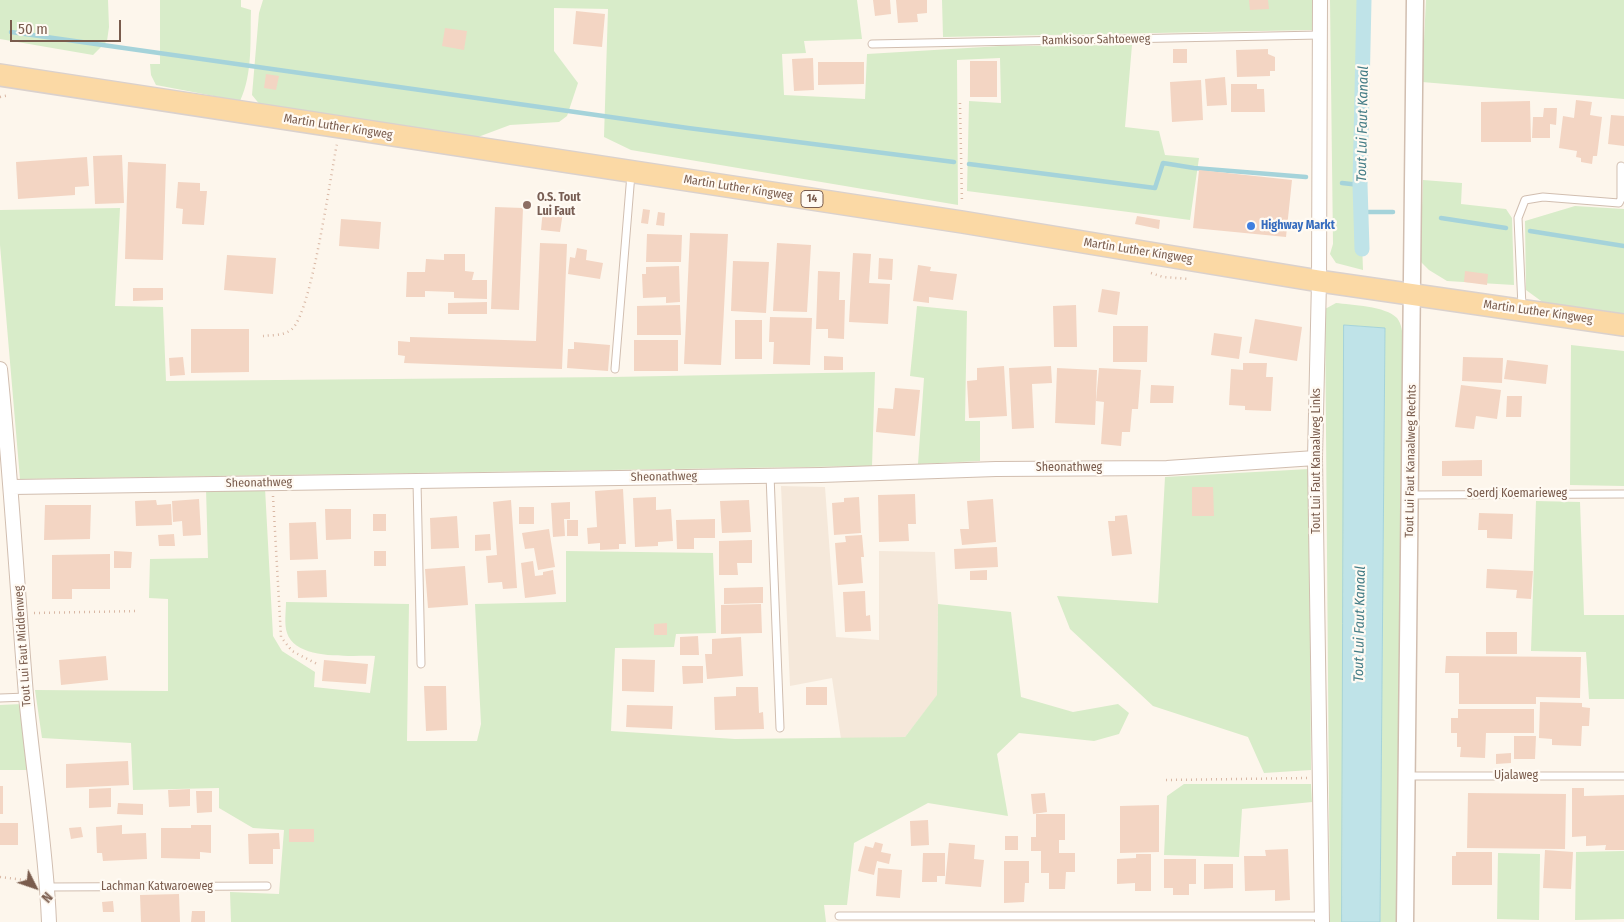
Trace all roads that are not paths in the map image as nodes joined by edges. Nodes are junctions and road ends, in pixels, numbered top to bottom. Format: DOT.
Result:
graph roads {
  1 [pos="1320,0"];
  2 [pos="1415,0"];
  3 [pos="1320,35"];
  4 [pos="872,44"];
  5 [pos="0,75"];
  6 [pos="1620,166"];
  7 [pos="631,171"];
  8 [pos="1319,281"];
  9 [pos="1413,295"];
  10 [pos="1522,310"];
  11 [pos="1624,325"];
  12 [pos="0,369"];
  13 [pos="615,369"];
  14 [pos="1315,458"];
  15 [pos="770,475"];
  16 [pos="417,482"];
  17 [pos="1624,494"];
  18 [pos="1410,495"];
  19 [pos="8,496"];
  20 [pos="421,664"];
  21 [pos="26,697"];
  22 [pos="0,698"];
  23 [pos="780,728"];
  24 [pos="1408,776"];
  25 [pos="1624,776"];
  26 [pos="47,885"];
  27 [pos="266,886"];
  28 [pos="839,916"];
  29 [pos="1322,919"];
  30 [pos="49,922"];
  31 [pos="1405,922"];
  1 -- 3 [label="street, Tout Lui Faut Kanaalweg Links"];
  2 -- 9 [label="street, Tout Lui Faut Kanaalweg Rechts"];
  3 -- 4 [label="lane, Ramkisoor Sahtoeweg"];
  3 -- 8 [label="street, Tout Lui Faut Kanaalweg Links"];
  5 -- 7 [label="main road, Martin Luther Kingweg / 14"];
  6 -- 10 [label="lane"];
  7 -- 8 [label="main road, Martin Luther Kingweg / 14"];
  7 -- 13 [label="lane"];
  8 -- 9 [label="main road, Martin Luther Kingweg / 14"];
  8 -- 14 [label="street, Tout Lui Faut Kanaalweg Links"];
  9 -- 10 [label="main road, Martin Luther Kingweg / 14"];
  9 -- 18 [label="street, Tout Lui Faut Kanaalweg Rechts"];
  10 -- 11 [label="main road, Martin Luther Kingweg / 14"];
  12 -- 19 [label="street, Tout Lui Faut Middenweg"];
  14 -- 15 [label="street, Sheonathweg"];
  14 -- 29 [label="street, Tout Lui Faut Kanaalweg Links"];
  15 -- 16 [label="street, Sheonathweg"];
  15 -- 23 [label="lane"];
  16 -- 19 [label="street, Sheonathweg"];
  16 -- 20 [label="lane"];
  17 -- 18 [label="lane, Soerdj Koemarieweg"];
  18 -- 24 [label="street, Tout Lui Faut Kanaalweg Rechts"];
  19 -- 21 [label="street, Tout Lui Faut Middenweg"];
  21 -- 22 [label="lane"];
  21 -- 26 [label="street, Tout Lui Faut Middenweg"];
  24 -- 25 [label="lane, Ujalaweg"];
  24 -- 31 [label="street, Tout Lui Faut Kanaalweg Rechts"];
  26 -- 27 [label="lane, Lachman Katwaroeweg"];
  26 -- 30 [label="street, Tout Lui Faut Middenweg"];
  28 -- 29 [label="lane"];
}
